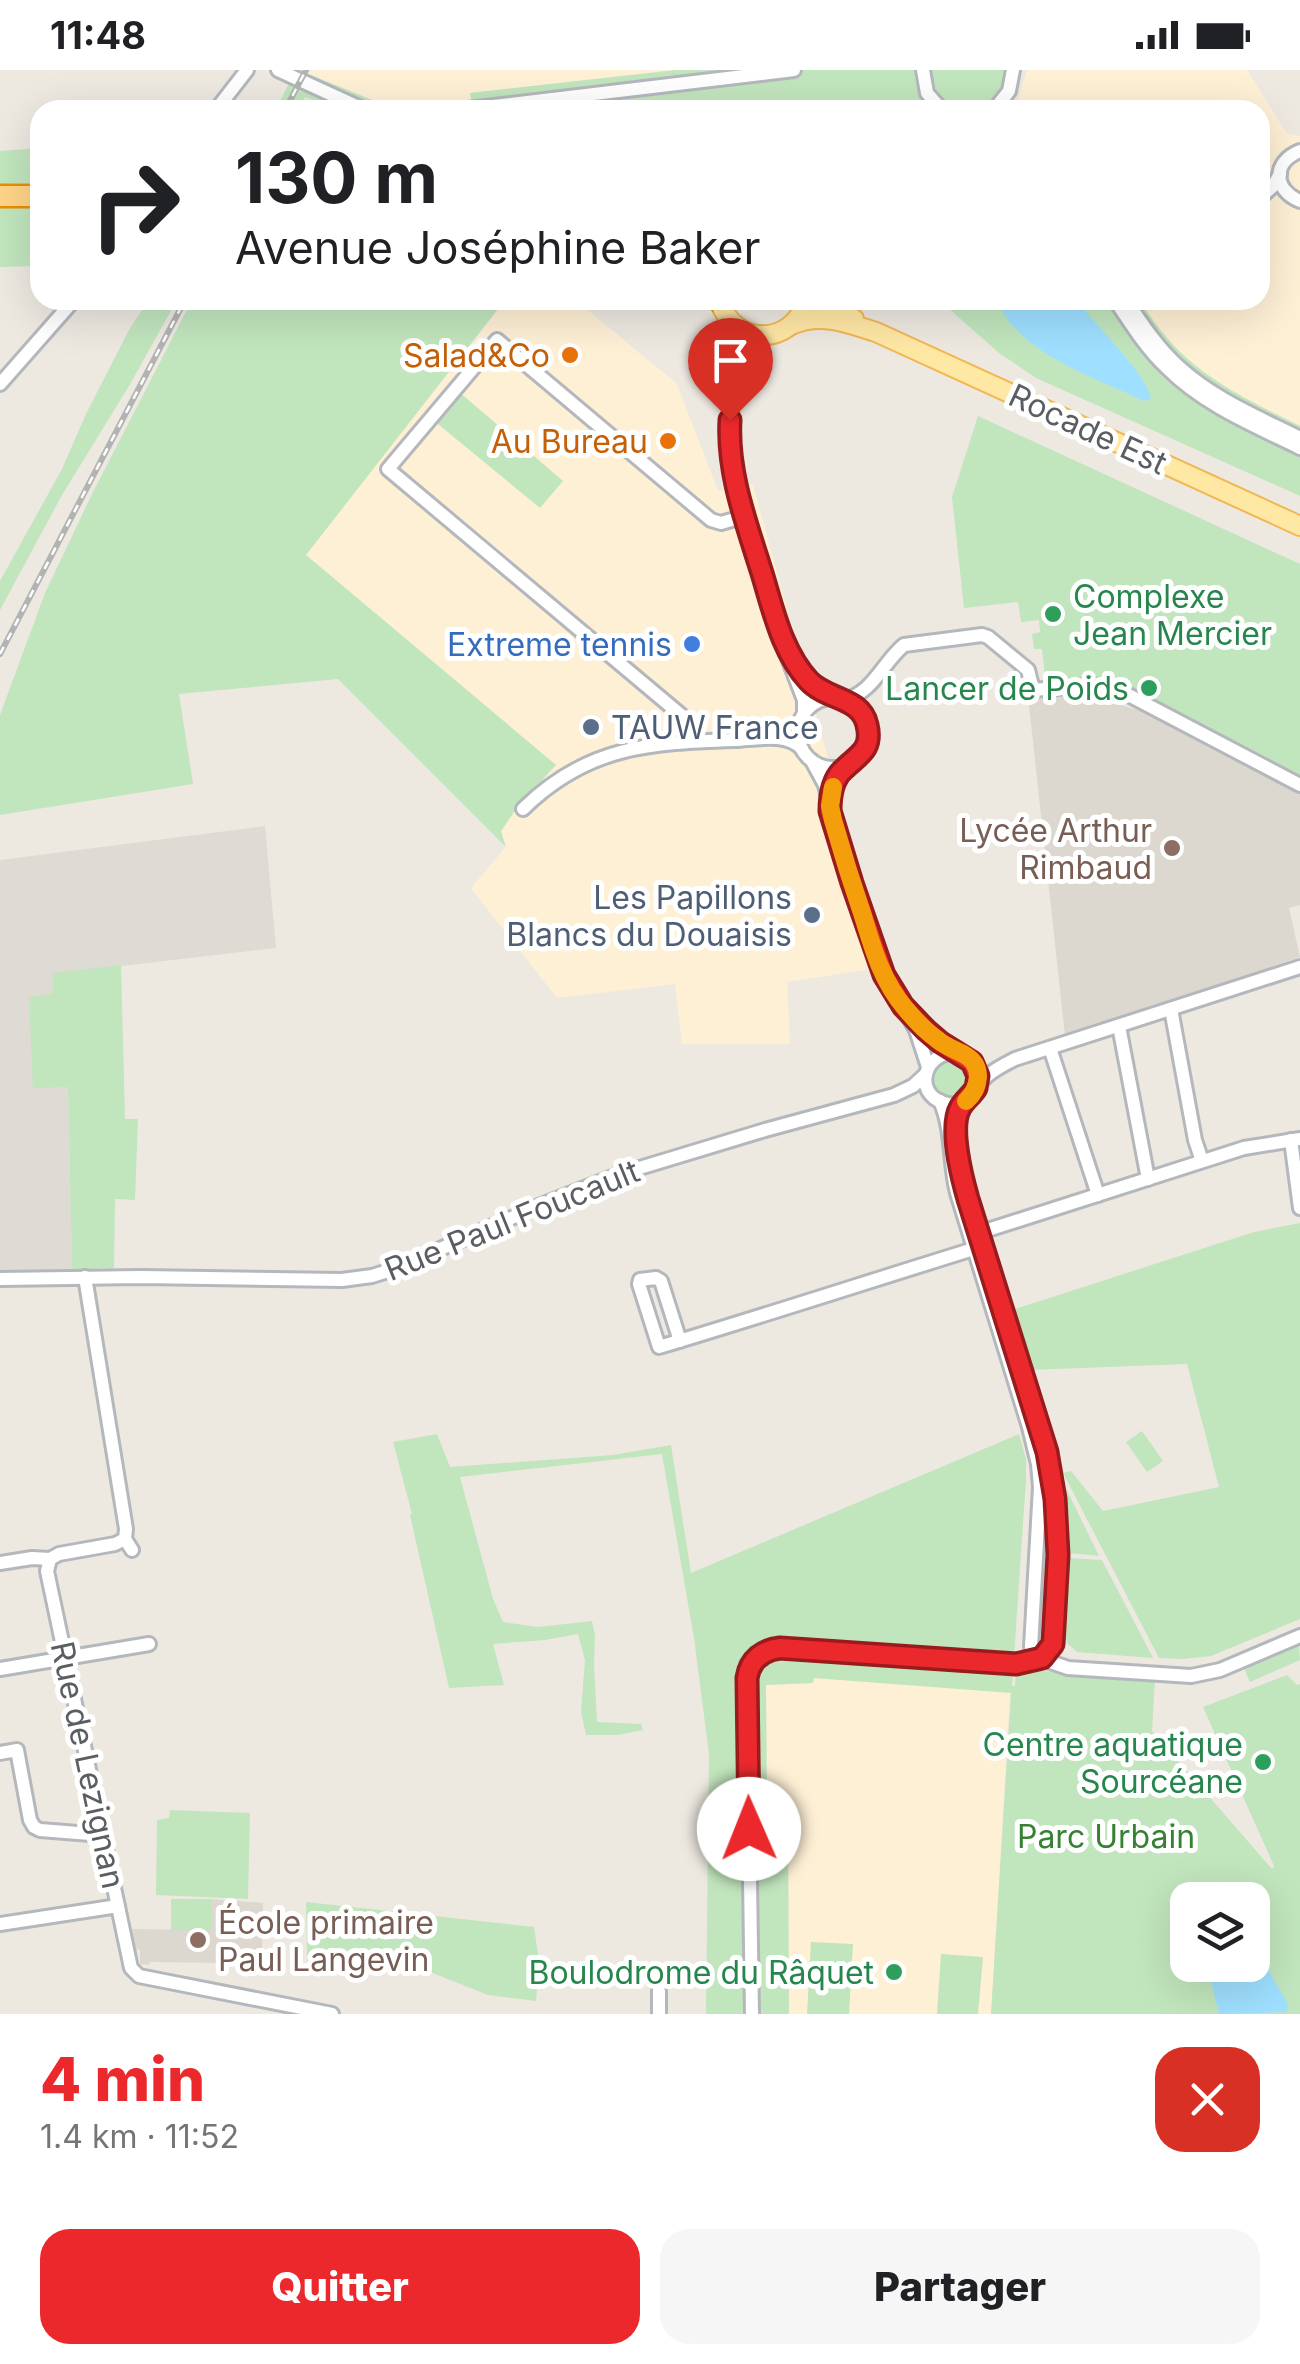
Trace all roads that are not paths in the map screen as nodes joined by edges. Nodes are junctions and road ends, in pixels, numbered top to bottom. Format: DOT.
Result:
graph roads {
  1 [pos="247,70"];
  2 [pos="278,70"];
  3 [pos="794,70"];
  4 [pos="1013,70"];
  5 [pos="921,76"];
  6 [pos="1008,94"];
  7 [pos="224,100"];
  8 [pos="344,100"];
  9 [pos="544,100"];
  10 [pos="931,100"];
  11 [pos="1003,100"];
  12 [pos="1008,100"];
  13 [pos="1300,151"];
  14 [pos="1280,174"];
  15 [pos="1270,187"];
  16 [pos="0,196"];
  17 [pos="30,196"];
  18 [pos="1270,196"];
  19 [pos="1296,200"];
  20 [pos="65,310"];
  21 [pos="722,310"];
  22 [pos="725,310"];
  23 [pos="804,310"];
  24 [pos="839,310"];
  25 [pos="1121,310"];
  26 [pos="1133,310"];
  27 [pos="794,324"];
  28 [pos="876,332"];
  29 [pos="768,336"];
  30 [pos="0,384"];
  31 [pos="733,397"];
  32 [pos="1300,438"];
  33 [pos="1300,448"];
  34 [pos="744,516"];
  35 [pos="1300,526"];
  36 [pos="780,633"];
  37 [pos="875,679"];
  38 [pos="840,699"];
  39 [pos="803,716"];
  40 [pos="867,722"];
  41 [pos="769,738"];
  42 [pos="696,741"];
  43 [pos="802,749"];
  44 [pos="812,761"];
  45 [pos="845,766"];
  46 [pos="1300,785"];
  47 [pos="523,809"];
  48 [pos="830,811"];
  49 [pos="1300,967"];
  50 [pos="903,1006"];
  51 [pos="1170,1009"];
  52 [pos="1119,1026"];
  53 [pos="1050,1048"];
  54 [pos="962,1055"];
  55 [pos="1015,1059"];
  56 [pos="927,1071"];
  57 [pos="977,1086"];
  58 [pos="894,1095"];
  59 [pos="938,1100"];
  60 [pos="963,1102"];
  61 [pos="1296,1139"];
  62 [pos="1202,1161"];
  63 [pos="1148,1178"];
  64 [pos="1098,1195"];
  65 [pos="1300,1208"];
  66 [pos="976,1241"];
  67 [pos="84,1278"];
  68 [pos="0,1279"];
  69 [pos="680,1341"];
  70 [pos="50,1559"];
  71 [pos="0,1563"];
  72 [pos="1300,1636"];
  73 [pos="148,1644"];
  74 [pos="66,1657"];
  75 [pos="1042,1658"];
  76 [pos="0,1669"];
  77 [pos="0,1753"];
  78 [pos="104,1835"];
  79 [pos="118,1906"];
  80 [pos="0,1924"];
  81 [pos="659,1991"];
  82 [pos="332,2014"];
  83 [pos="659,2014"];
  84 [pos="752,2014"];
  1 -- 7 [label="street"];
  2 -- 8 [label="street"];
  3 -- 9 [label="street"];
  4 -- 6 [label="street"];
  5 -- 10 [label="street"];
  6 -- 11 [label="street"];
  6 -- 12 [label="street"];
  13 -- 14 [label="street"];
  14 -- 15 [label="street"];
  14 -- 19 [label="street"];
  16 -- 17 [label="highway"];
  18 -- 19 [label="street"];
  20 -- 30 [label="street"];
  21 -- 31 [label="street"];
  22 -- 29 [label="main road"];
  23 -- 27 [label="main road"];
  24 -- 28 [label="main road, Rocade Est"];
  25 -- 33 [label="street"];
  26 -- 32 [label="street"];
  27 -- 28 [label="main road, Rocade Est"];
  27 -- 29 [label="main road"];
  28 -- 35 [label="main road, Rocade Est"];
  29 -- 31 [label="street"];
  31 -- 34 [label="street"];
  34 -- 36 [label="street"];
  34 -- 42 [label="street"];
  36 -- 38 [label="street"];
  36 -- 39 [label="street"];
  37 -- 38 [label="street"];
  37 -- 40 [label="street"];
  37 -- 46 [label="street"];
  38 -- 39 [label="street"];
  38 -- 40 [label="street"];
  39 -- 41 [label="street"];
  39 -- 43 [label="street"];
  40 -- 45 [label="street"];
  41 -- 42 [label="street"];
  41 -- 43 [label="street"];
  42 -- 47 [label="street"];
  43 -- 44 [label="street"];
  44 -- 45 [label="street"];
  44 -- 48 [label="street"];
  45 -- 48 [label="street"];
  48 -- 50 [label="street"];
  49 -- 51 [label="street"];
  50 -- 54 [label="street"];
  50 -- 56 [label="street"];
  51 -- 52 [label="street"];
  51 -- 62 [label="street"];
  52 -- 53 [label="street"];
  52 -- 63 [label="street"];
  53 -- 55 [label="street"];
  53 -- 64 [label="street"];
  54 -- 55 [label="street"];
  54 -- 56 [label="street"];
  54 -- 57 [label="street"];
  55 -- 57 [label="street"];
  56 -- 58 [label="street, Rue Paul Foucault"];
  56 -- 59 [label="street"];
  57 -- 60 [label="street"];
  58 -- 59 [label="street, Rue Paul Foucault"];
  58 -- 67 [label="street, Rue Paul Foucault"];
  59 -- 60 [label="street"];
  59 -- 66 [label="street"];
  60 -- 66 [label="street"];
  61 -- 62 [label="street"];
  61 -- 65 [label="street"];
  62 -- 63 [label="street"];
  63 -- 64 [label="street"];
  64 -- 66 [label="street"];
  66 -- 69 [label="street"];
  66 -- 75 [label="street"];
  66 -- 75 [label="street"];
  67 -- 68 [label="street, Rue Paul Foucault"];
  67 -- 70 [label="street"];
  69 -- 69 [label="street"];
  70 -- 71 [label="street"];
  70 -- 74 [label="street, Rue de Lezignan"];
  72 -- 75 [label="street"];
  73 -- 74 [label="street"];
  74 -- 76 [label="street"];
  74 -- 78 [label="street, Rue de Lezignan"];
  75 -- 84 [label="street"];
  77 -- 78 [label="street"];
  78 -- 79 [label="street, Rue de Lezignan"];
  79 -- 80 [label="street"];
  79 -- 82 [label="street, Rue de Lezignan"];
  81 -- 83 [label="street"];
}
